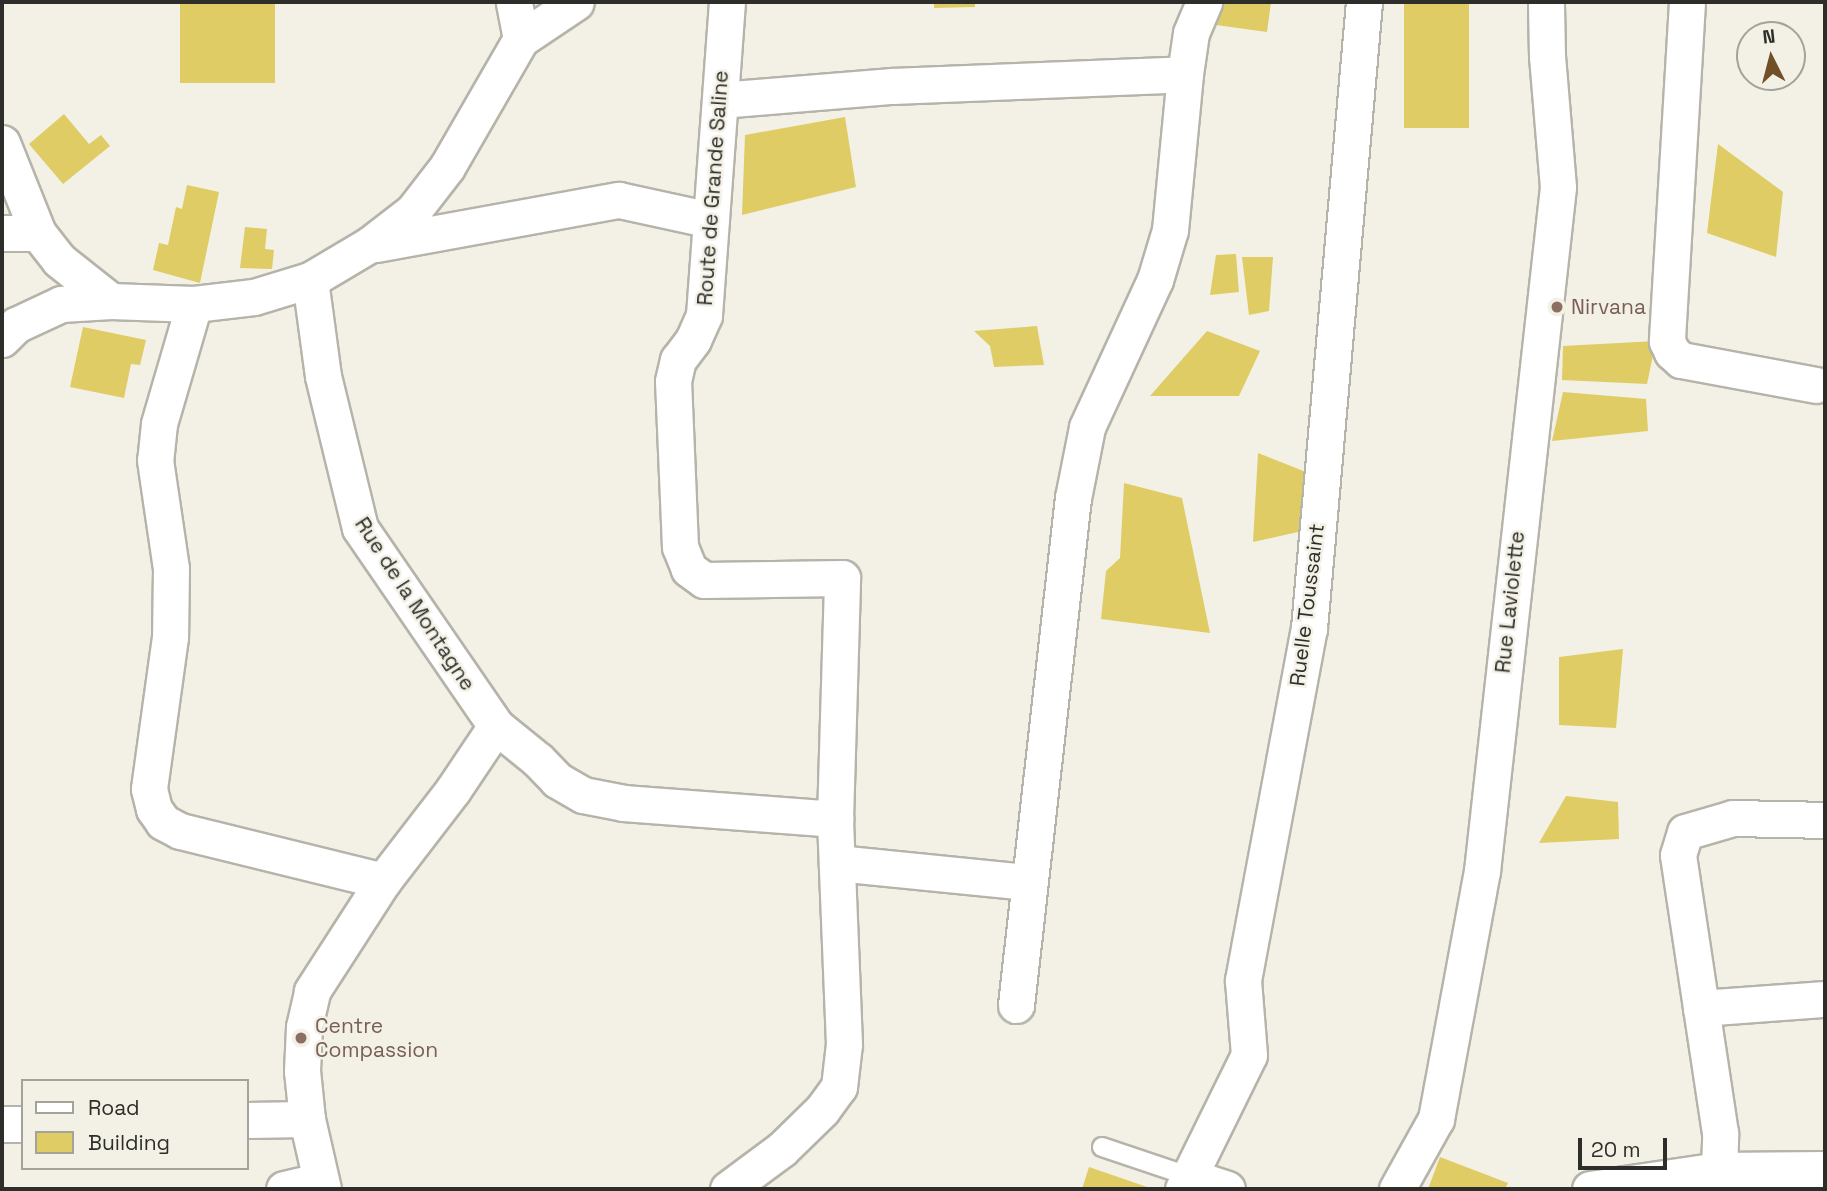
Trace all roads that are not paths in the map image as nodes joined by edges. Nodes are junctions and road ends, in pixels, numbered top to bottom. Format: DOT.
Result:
graph roads {
  1 [pos="514,2"];
  2 [pos="576,2"];
  3 [pos="727,2"];
  4 [pos="1204,2"];
  5 [pos="1364,2"];
  6 [pos="1546,2"];
  7 [pos="1687,2"];
  8 [pos="521,38"];
  9 [pos="1185,74"];
  10 [pos="720,100"];
  11 [pos="2,143"];
  12 [pos="711,220"];
  13 [pos="2,233"];
  14 [pos="38,233"];
  15 [pos="369,245"];
  16 [pos="310,280"];
  17 [pos="111,301"];
  18 [pos="194,304"];
  19 [pos="2,339"];
  20 [pos="1816,386"];
  21 [pos="496,726"];
  22 [pos="835,819"];
  23 [pos="1825,820"];
  24 [pos="837,863"];
  25 [pos="383,881"];
  26 [pos="1028,882"];
  27 [pos="1825,999"];
  28 [pos="1016,1005"];
  29 [pos="1701,1008"];
  30 [pos="307,1119"];
  31 [pos="248,1120"];
  32 [pos="2,1124"];
  33 [pos="21,1124"];
  34 [pos="1102,1147"];
  35 [pos="1825,1169"];
  36 [pos="1720,1170"];
  37 [pos="1185,1183"];
  38 [pos="321,1185"];
  39 [pos="284,1189"];
  40 [pos="728,1189"];
  41 [pos="1227,1189"];
  42 [pos="1397,1189"];
  43 [pos="1590,1189"];
  1 -- 8 [label="street"];
  2 -- 8 [label="street"];
  3 -- 10 [label="street, Route de Grande Saline"];
  4 -- 9 [label="street"];
  5 -- 37 [label="street, Ruelle Toussaint"];
  6 -- 42 [label="street, Rue Laviolette"];
  7 -- 20 [label="street"];
  8 -- 15 [label="street"];
  9 -- 10 [label="street"];
  9 -- 26 [label="street"];
  10 -- 12 [label="street, Route de Grande Saline"];
  11 -- 14 [label="street"];
  12 -- 15 [label="street"];
  12 -- 22 [label="street, Route de Grande Saline"];
  13 -- 14 [label="street"];
  14 -- 17 [label="street"];
  15 -- 16 [label="street"];
  16 -- 18 [label="street"];
  16 -- 21 [label="street, Rue de la Montagne"];
  17 -- 18 [label="street"];
  17 -- 19 [label="street"];
  18 -- 25 [label="street"];
  21 -- 22 [label="street"];
  21 -- 25 [label="street"];
  22 -- 24 [label="street"];
  23 -- 29 [label="street"];
  24 -- 26 [label="street"];
  24 -- 40 [label="street"];
  25 -- 30 [label="street"];
  26 -- 28 [label="street"];
  27 -- 29 [label="street"];
  29 -- 36 [label="street"];
  30 -- 31 [label="street"];
  30 -- 38 [label="street"];
  32 -- 33 [label="street"];
  34 -- 37 [label="lane"];
  35 -- 36 [label="street"];
  36 -- 43 [label="street"];
  37 -- 41 [label="street"];
  38 -- 39 [label="street"];
}
